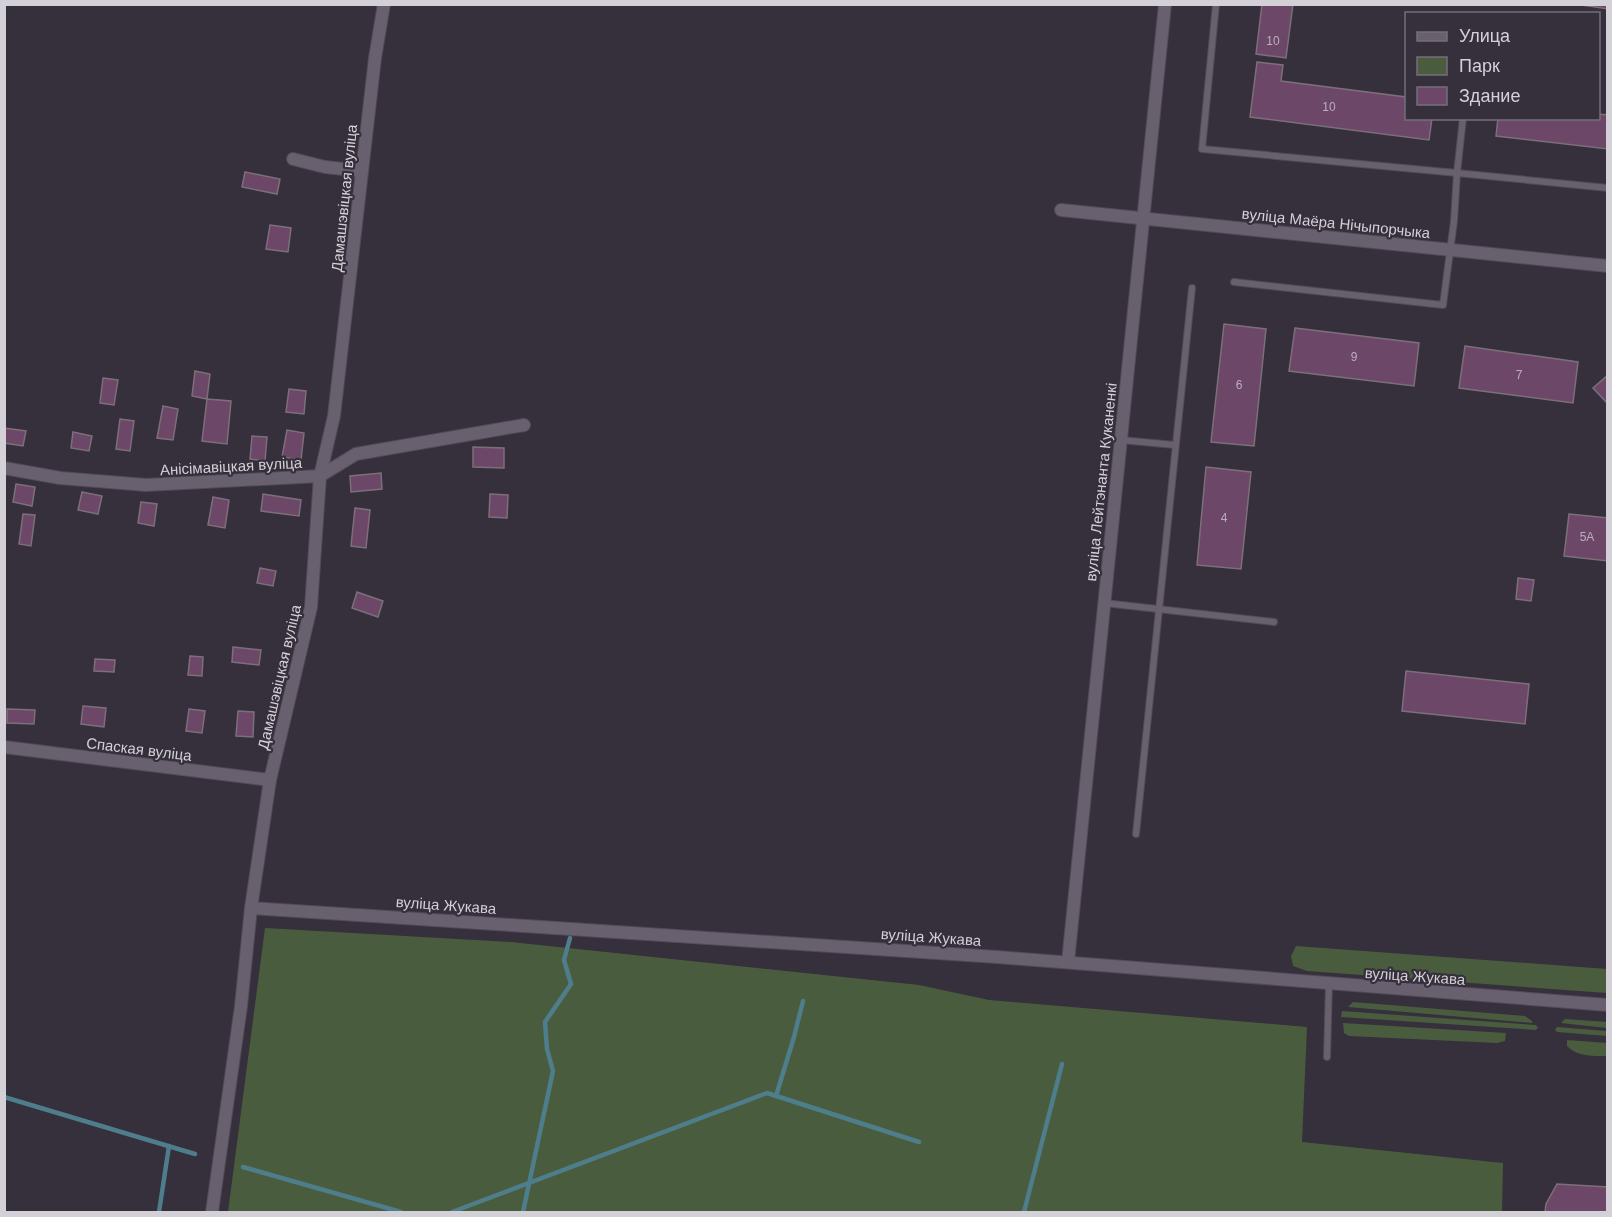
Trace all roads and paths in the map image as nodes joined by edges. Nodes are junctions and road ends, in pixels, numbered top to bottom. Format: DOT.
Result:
graph roads {
  1 [pos="384,4"];
  2 [pos="1165,4"];
  3 [pos="1216,4"];
  4 [pos="1463,120"];
  5 [pos="293,159"];
  6 [pos="362,171"];
  7 [pos="1457,173"];
  8 [pos="1608,188"];
  9 [pos="1061,210"];
  10 [pos="1142,219"];
  11 [pos="1450,250"];
  12 [pos="1608,266"];
  13 [pos="1234,282"];
  14 [pos="1192,288"];
  15 [pos="524,425"];
  16 [pos="1121,440"];
  17 [pos="1175,445"];
  18 [pos="4,468"];
  19 [pos="321,476"];
  20 [pos="1103,603"];
  21 [pos="1158,609"];
  22 [pos="1274,622"];
  23 [pos="4,747"];
  24 [pos="270,780"];
  25 [pos="1136,834"];
  26 [pos="251,908"];
  27 [pos="1068,962"];
  28 [pos="1329,984"];
  29 [pos="1608,1005"];
  30 [pos="1327,1057"];
  31 [pos="212,1212"];
  1 -- 6 [label="street, Дамашэвіцкая вуліца"];
  2 -- 10 [label="street, вуліца Лейтэнанта Куканенкі"];
  3 -- 7 [label="lane"];
  4 -- 7 [label="lane"];
  5 -- 6 [label="street"];
  6 -- 19 [label="street, Дамашэвіцкая вуліца"];
  7 -- 8 [label="lane"];
  7 -- 11 [label="lane"];
  9 -- 10 [label="street, вуліца Маёра Нічыпорчыка"];
  10 -- 11 [label="street, вуліца Маёра Нічыпорчыка"];
  10 -- 16 [label="street, вуліца Лейтэнанта Куканенкі"];
  11 -- 12 [label="street, вуліца Маёра Нічыпорчыка"];
  11 -- 13 [label="lane"];
  14 -- 17 [label="lane"];
  15 -- 19 [label="street, Анісімавіцкая вуліца"];
  16 -- 17 [label="lane"];
  16 -- 20 [label="street, вуліца Лейтэнанта Куканенкі"];
  17 -- 21 [label="lane"];
  18 -- 19 [label="street, Анісімавіцкая вуліца"];
  19 -- 24 [label="street, Дамашэвіцкая вуліца"];
  20 -- 21 [label="lane"];
  20 -- 27 [label="street, вуліца Лейтэнанта Куканенкі"];
  21 -- 22 [label="lane"];
  21 -- 25 [label="lane"];
  23 -- 24 [label="street, Спаская вуліца"];
  24 -- 26 [label="street, Дамашэвіцкая вуліца"];
  26 -- 27 [label="street, вуліца Жукава"];
  26 -- 31 [label="street, Дамашэвіцкая вуліца"];
  27 -- 28 [label="street, вуліца Жукава"];
  28 -- 29 [label="street, вуліца Жукава"];
  28 -- 30 [label="lane"];
}
